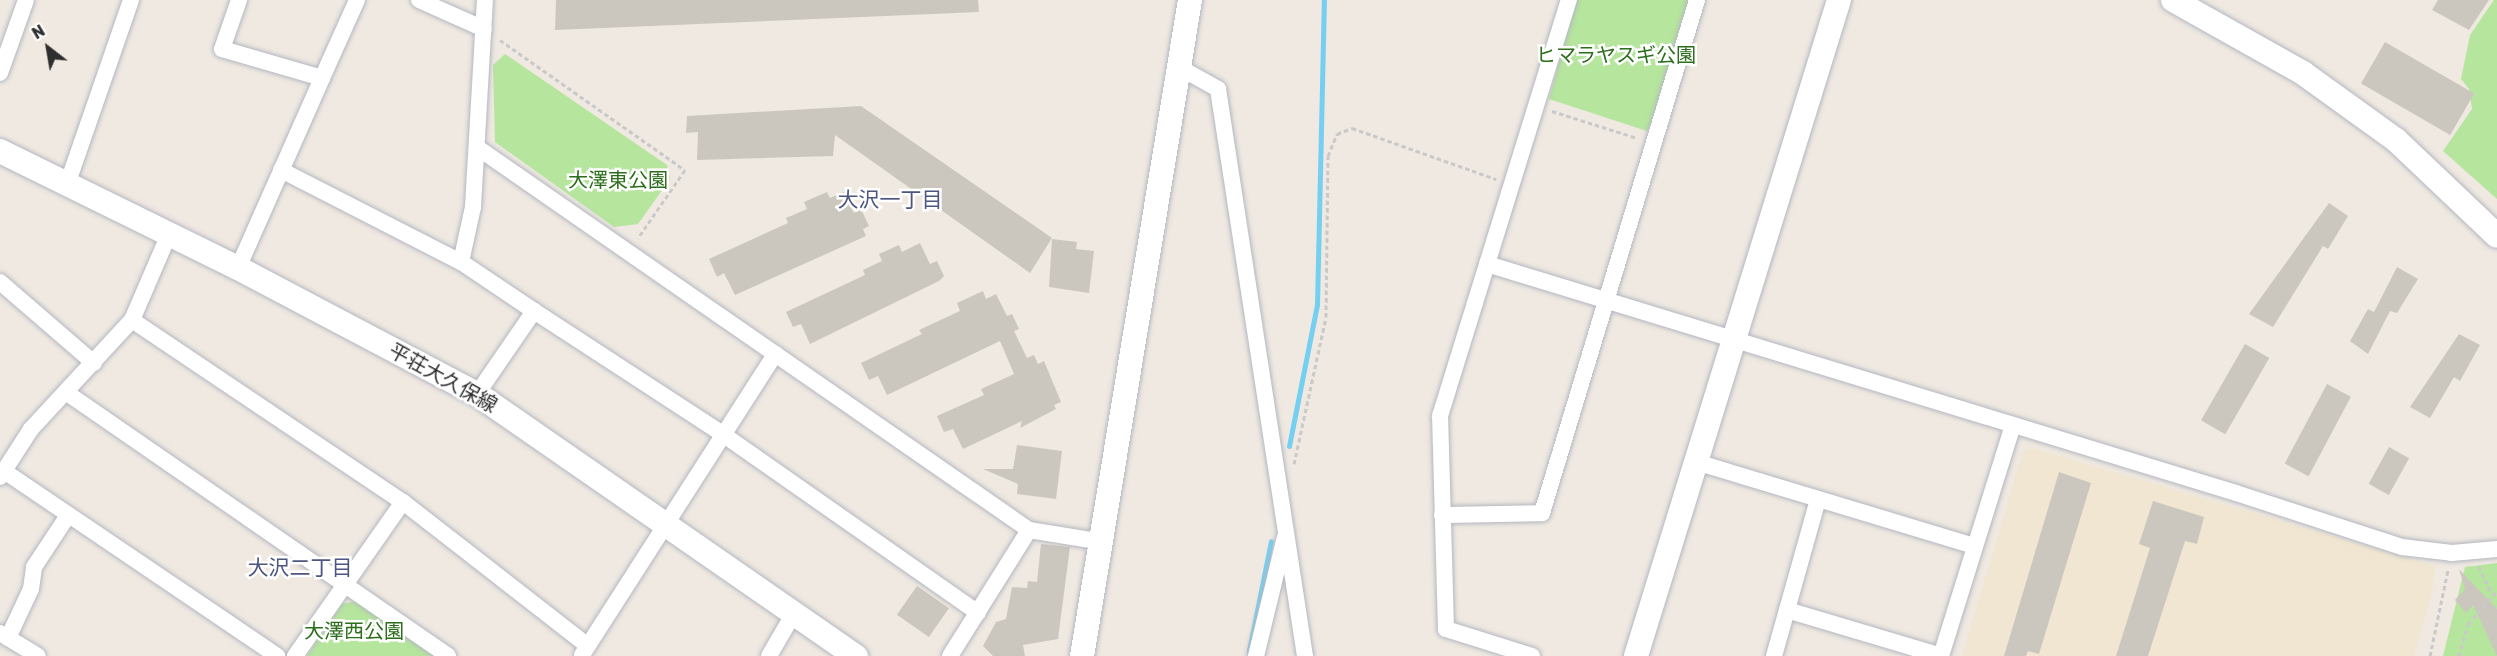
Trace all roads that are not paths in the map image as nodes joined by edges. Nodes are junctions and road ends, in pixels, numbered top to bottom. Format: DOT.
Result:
graph roads {
  1 [pos="26,0"];
  2 [pos="131,0"];
  3 [pos="239,0"];
  4 [pos="357,0"];
  5 [pos="419,0"];
  6 [pos="485,0"];
  7 [pos="1190,0"];
  8 [pos="1569,0"];
  9 [pos="1697,0"];
  10 [pos="1839,0"];
  11 [pos="2182,2"];
  12 [pos="484,28"];
  13 [pos="1182,69"];
  14 [pos="0,73"];
  15 [pos="321,78"];
  16 [pos="478,148"];
  17 [pos="0,151"];
  18 [pos="281,171"];
  19 [pos="68,182"];
  20 [pos="169,234"];
  21 [pos="2497,237"];
  22 [pos="461,262"];
  23 [pos="1487,264"];
  24 [pos="238,268"];
  25 [pos="0,282"];
  26 [pos="1605,302"];
  27 [pos="534,311"];
  28 [pos="132,320"];
  29 [pos="1735,339"];
  30 [pos="775,354"];
  31 [pos="94,363"];
  32 [pos="67,393"];
  33 [pos="477,394"];
  34 [pos="2013,425"];
  35 [pos="724,435"];
  36 [pos="1696,462"];
  37 [pos="2,474"];
  38 [pos="1818,499"];
  39 [pos="403,502"];
  40 [pos="1442,515"];
  41 [pos="67,517"];
  42 [pos="668,526"];
  43 [pos="1029,530"];
  44 [pos="1287,531"];
  45 [pos="1102,542"];
  46 [pos="1975,546"];
  47 [pos="2497,549"];
  48 [pos="344,585"];
  49 [pos="1787,610"];
  50 [pos="795,613"];
  51 [pos="978,613"];
  52 [pos="4,635"];
  53 [pos="585,651"];
  54 [pos="38,656"];
  55 [pos="277,656"];
  56 [pos="295,656"];
  57 [pos="448,656"];
  58 [pos="769,656"];
  59 [pos="856,656"];
  60 [pos="950,656"];
  61 [pos="1082,656"];
  62 [pos="1256,656"];
  63 [pos="1305,656"];
  64 [pos="1532,656"];
  65 [pos="1636,656"];
  66 [pos="1774,656"];
  1 -- 14 [label="street"];
  2 -- 19 [label="street"];
  3 -- 15 [label="street"];
  4 -- 15 [label="street"];
  5 -- 12 [label="street"];
  6 -- 12 [label="street"];
  7 -- 13 [label="main road"];
  8 -- 23 [label="street"];
  9 -- 26 [label="street"];
  10 -- 29 [label="main road"];
  11 -- 21 [label="main road"];
  12 -- 16 [label="street"];
  13 -- 44 [label="street"];
  13 -- 45 [label="main road"];
  15 -- 18 [label="street"];
  16 -- 22 [label="street"];
  16 -- 30 [label="street"];
  17 -- 19 [label="main road, 平荘大久保線"];
  18 -- 22 [label="street"];
  18 -- 24 [label="street"];
  19 -- 20 [label="main road, 平荘大久保線"];
  20 -- 24 [label="main road, 平荘大久保線"];
  20 -- 28 [label="street"];
  22 -- 27 [label="street"];
  23 -- 26 [label="street"];
  23 -- 40 [label="street"];
  24 -- 33 [label="main road, 平荘大久保線"];
  25 -- 31 [label="street"];
  26 -- 29 [label="street"];
  26 -- 40 [label="street"];
  27 -- 33 [label="street"];
  27 -- 35 [label="street"];
  28 -- 31 [label="street"];
  28 -- 39 [label="street"];
  29 -- 34 [label="street"];
  29 -- 36 [label="main road"];
  30 -- 35 [label="street"];
  30 -- 43 [label="street"];
  31 -- 32 [label="street"];
  32 -- 37 [label="street"];
  32 -- 48 [label="street"];
  33 -- 42 [label="main road, 平荘大久保線"];
  34 -- 46 [label="street"];
  34 -- 47 [label="street"];
  35 -- 42 [label="street"];
  35 -- 51 [label="street"];
  36 -- 38 [label="street"];
  36 -- 65 [label="main road"];
  37 -- 41 [label="street"];
  38 -- 46 [label="street"];
  38 -- 49 [label="street"];
  39 -- 48 [label="street"];
  39 -- 53 [label="street"];
  40 -- 64 [label="street"];
  41 -- 52 [label="street"];
  41 -- 55 [label="street"];
  42 -- 50 [label="main road, 平荘大久保線"];
  42 -- 53 [label="street"];
  43 -- 45 [label="street"];
  43 -- 51 [label="street"];
  44 -- 62 [label="street"];
  44 -- 63 [label="street"];
  45 -- 61 [label="main road"];
  46 -- 49 [label="street"];
  48 -- 56 [label="street"];
  48 -- 57 [label="street"];
  49 -- 66 [label="street"];
  50 -- 58 [label="street"];
  50 -- 59 [label="main road, 平荘大久保線"];
  51 -- 60 [label="street"];
  52 -- 54 [label="street"];
}
